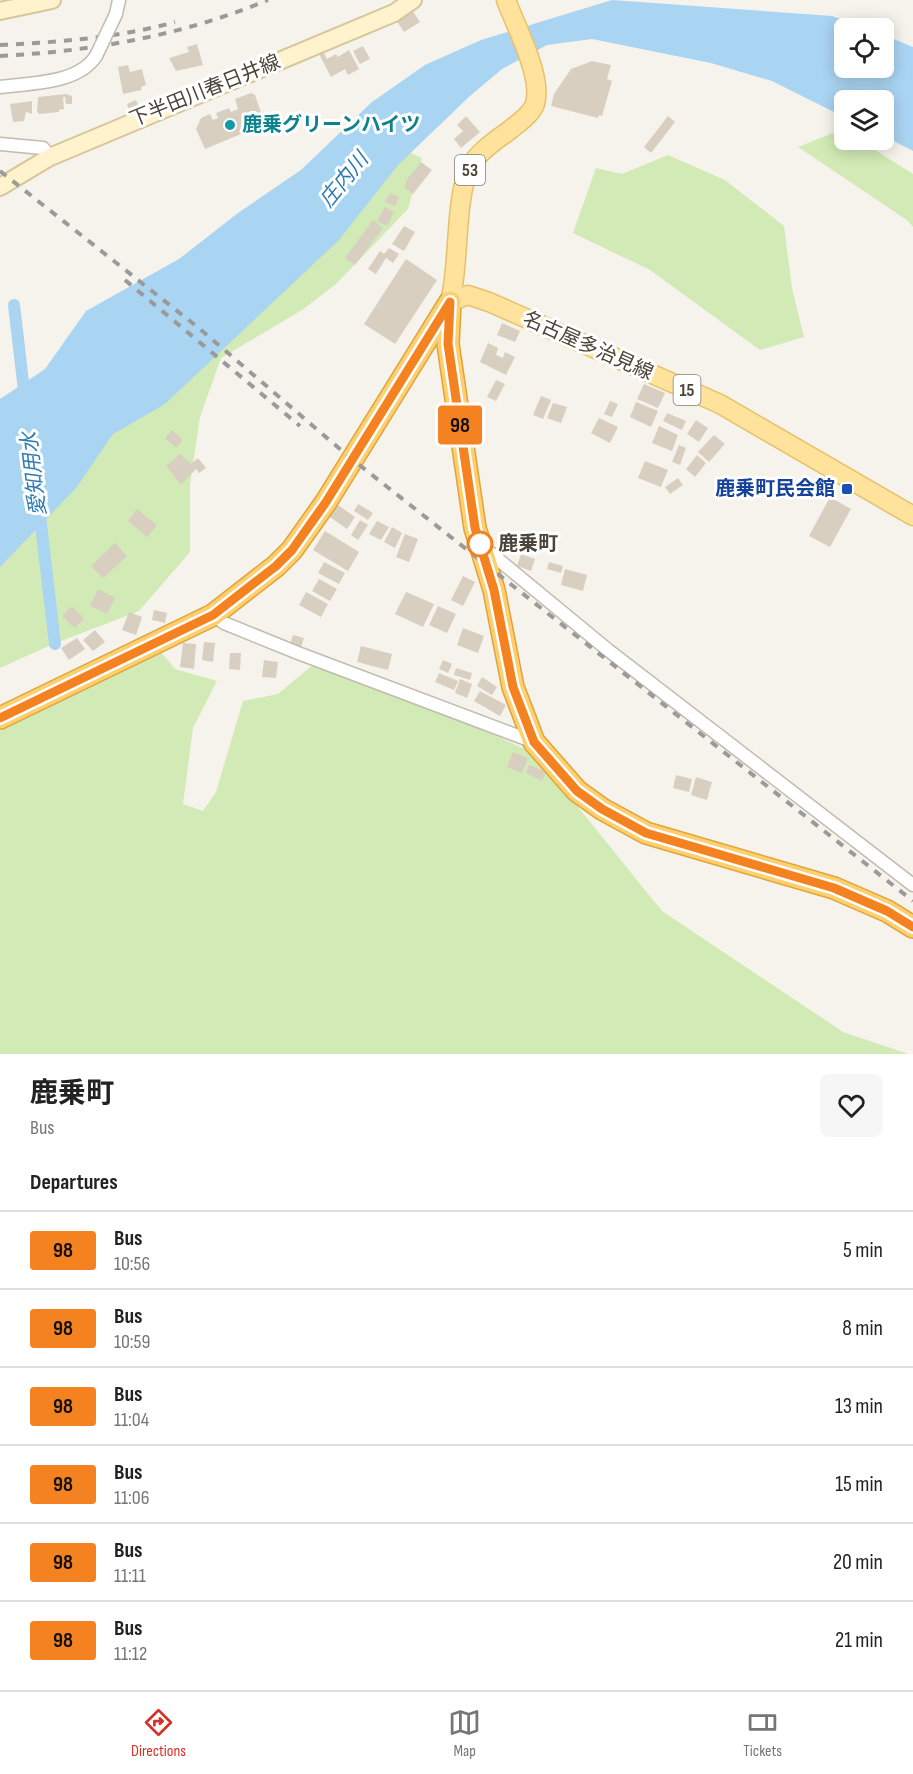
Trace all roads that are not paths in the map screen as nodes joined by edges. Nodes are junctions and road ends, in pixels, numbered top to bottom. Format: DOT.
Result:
graph roads {
  1 [pos="52,0"];
  2 [pos="119,0"];
  3 [pos="413,0"];
  4 [pos="506,0"];
  5 [pos="0,11"];
  6 [pos="0,87"];
  7 [pos="0,144"];
  8 [pos="50,156"];
  9 [pos="0,187"];
  10 [pos="450,302"];
  11 [pos="913,516"];
  12 [pos="480,545"];
  13 [pos="213,615"];
  14 [pos="0,718"];
  15 [pos="534,742"];
  16 [pos="913,885"];
  17 [pos="913,927"];
  1 -- 5 [label="main road"];
  2 -- 6 [label="street, bridge"];
  3 -- 8 [label="main road, 下半田川春日井線"];
  4 -- 10 [label="main road, 53"];
  7 -- 8 [label="street"];
  8 -- 9 [label="main road, 下半田川春日井線"];
  10 -- 11 [label="main road, 名古屋多治見線 / 15"];
  10 -- 12 [label="highway"];
  10 -- 13 [label="highway"];
  12 -- 15 [label="highway"];
  12 -- 16 [label="street"];
  13 -- 14 [label="highway"];
  13 -- 15 [label="street"];
  15 -- 17 [label="highway"];
}
